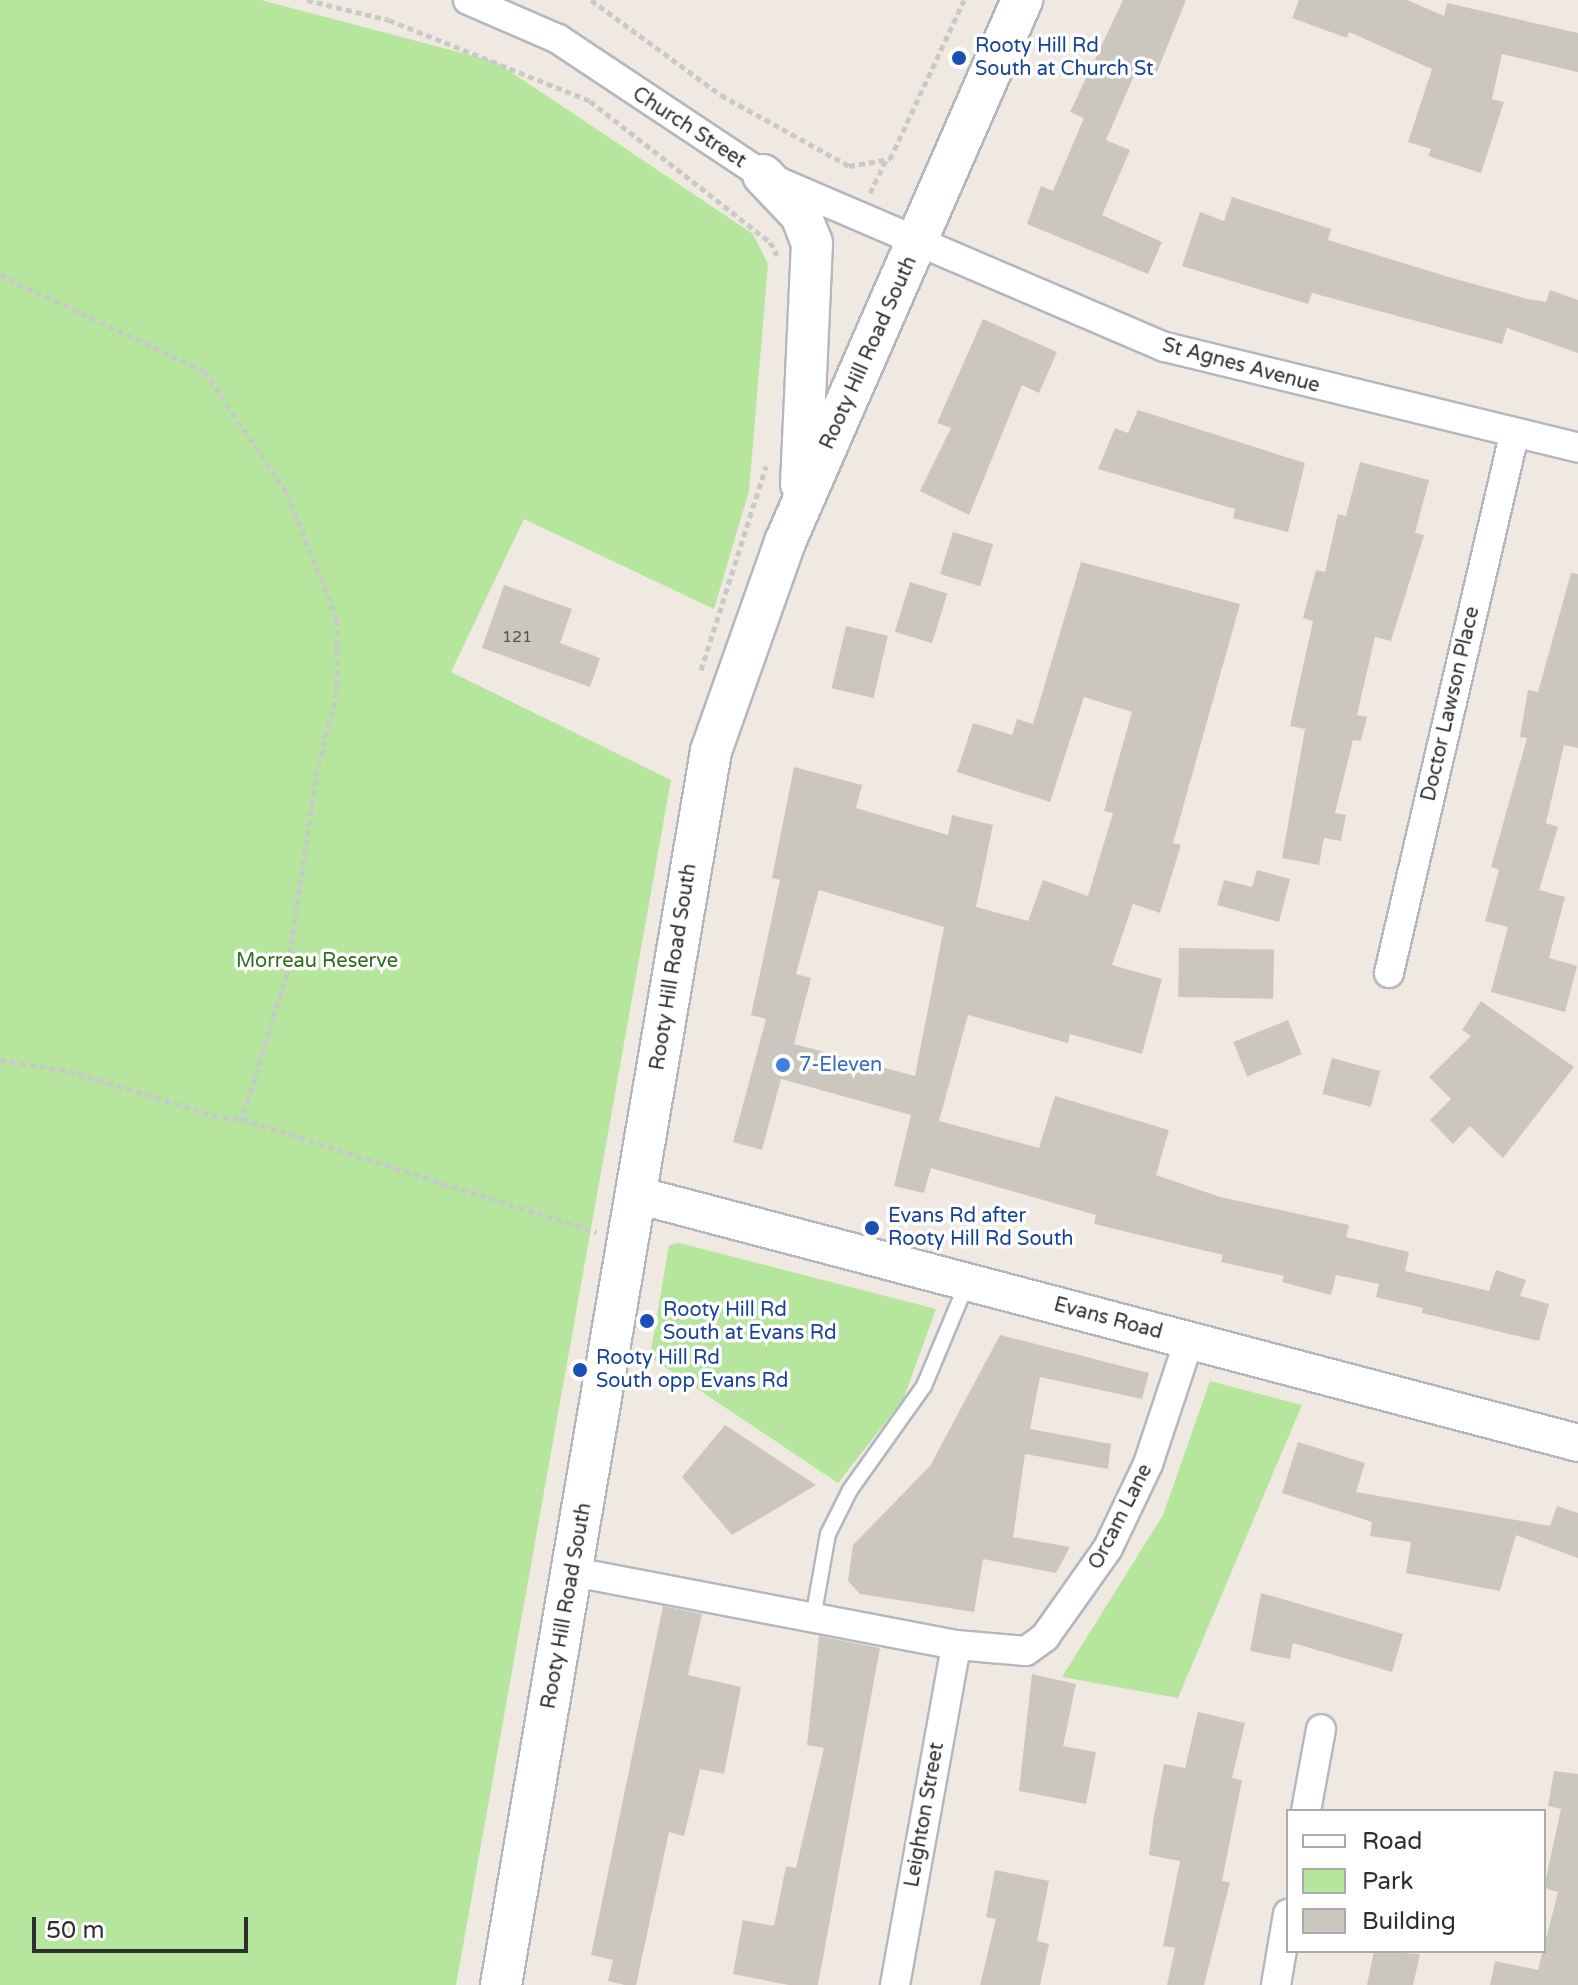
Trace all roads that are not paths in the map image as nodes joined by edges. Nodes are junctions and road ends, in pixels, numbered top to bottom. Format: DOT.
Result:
graph roads {
  1 [pos="468,0"];
  2 [pos="1022,0"];
  3 [pos="763,175"];
  4 [pos="918,242"];
  5 [pos="1514,435"];
  6 [pos="1578,448"];
  7 [pos="800,508"];
  8 [pos="1389,973"];
  9 [pos="637,1195"];
  10 [pos="968,1281"];
  11 [pos="1189,1341"];
  12 [pos="1578,1443"];
  13 [pos="574,1572"];
  14 [pos="813,1618"];
  15 [pos="956,1645"];
  16 [pos="1321,1729"];
  17 [pos="1306,1809"];
  18 [pos="1286,1926"];
  19 [pos="501,1985"];
  20 [pos="895,1985"];
  21 [pos="1276,1985"];
  1 -- 3 [label="street, Church Street"];
  2 -- 4 [label="main road, Rooty Hill Road South"];
  3 -- 4 [label="street, Church Street"];
  3 -- 7 [label="main road"];
  4 -- 5 [label="street, St Agnes Avenue"];
  4 -- 7 [label="main road, Rooty Hill Road South"];
  5 -- 6 [label="street, St Agnes Avenue"];
  5 -- 8 [label="street, Doctor Lawson Place"];
  7 -- 9 [label="main road, Rooty Hill Road South"];
  9 -- 10 [label="street, Evans Road"];
  9 -- 13 [label="main road, Rooty Hill Road South"];
  10 -- 11 [label="street, Evans Road"];
  10 -- 14 [label="lane"];
  11 -- 12 [label="street, Evans Road"];
  11 -- 15 [label="street, Orcam Lane"];
  13 -- 14 [label="street"];
  13 -- 19 [label="main road, Rooty Hill Road South"];
  14 -- 15 [label="street"];
  15 -- 20 [label="street, Leighton Street"];
  16 -- 17 [label="street"];
  18 -- 21 [label="street"];
}
